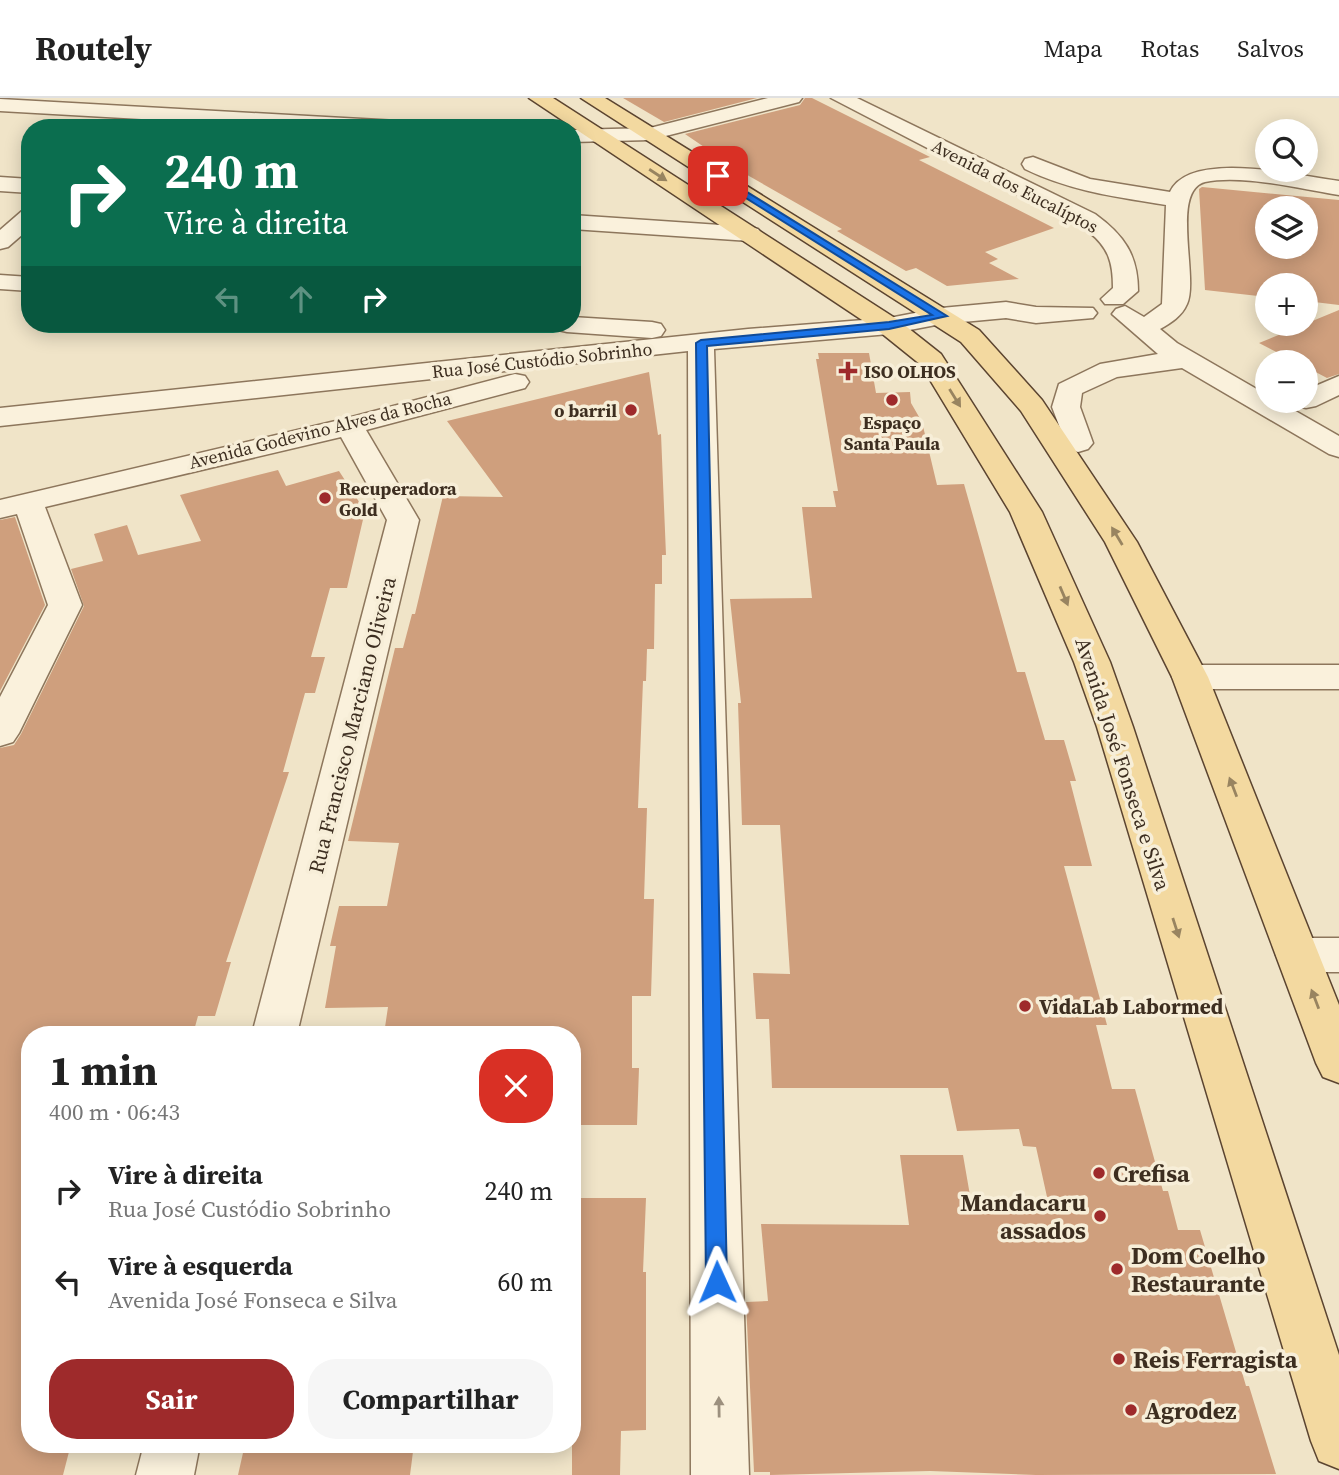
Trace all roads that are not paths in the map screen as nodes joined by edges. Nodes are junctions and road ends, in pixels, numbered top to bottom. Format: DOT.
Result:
graph roads {
  1 [pos="158,98"];
  2 [pos="539,98"];
  3 [pos="591,98"];
  4 [pos="792,98"];
  5 [pos="841,98"];
  6 [pos="17,103"];
  7 [pos="141,112"];
  8 [pos="261,119"];
  9 [pos="565,119"];
  10 [pos="650,134"];
  11 [pos="587,137"];
  12 [pos="1033,164"];
  13 [pos="0,184"];
  14 [pos="21,185"];
  15 [pos="1339,188"];
  16 [pos="1179,200"];
  17 [pos="581,223"];
  18 [pos="21,224"];
  19 [pos="750,234"];
  20 [pos="0,242"];
  21 [pos="0,282"];
  22 [pos="21,283"];
  23 [pos="1100,306"];
  24 [pos="941,316"];
  25 [pos="581,325"];
  26 [pos="889,326"];
  27 [pos="1144,328"];
  28 [pos="748,337"];
  29 [pos="701,343"];
  30 [pos="639,349"];
  31 [pos="1177,354"];
  32 [pos="1339,384"];
  33 [pos="1318,394"];
  34 [pos="1255,400"];
  35 [pos="0,405"];
  36 [pos="70,411"];
  37 [pos="1278,413"];
  38 [pos="0,417"];
  39 [pos="349,426"];
  40 [pos="1078,443"];
  41 [pos="1339,448"];
  42 [pos="14,505"];
  43 [pos="1190,677"];
  44 [pos="1339,677"];
  45 [pos="0,733"];
  46 [pos="1319,955"];
  47 [pos="276,1026"];
  48 [pos="1339,1063"];
  49 [pos="1339,1441"];
  50 [pos="171,1453"];
  51 [pos="165,1475"];
  52 [pos="720,1475"];
  1 -- 7 [label="street"];
  2 -- 9 [label="main road, Avenida José Fonseca e Silva"];
  3 -- 10 [label="main road"];
  4 -- 10 [label="street"];
  5 -- 23 [label="street, Avenida dos Eucalíptos"];
  6 -- 7 [label="street"];
  7 -- 8 [label="street"];
  10 -- 11 [label="street"];
  10 -- 24 [label="main road"];
  11 -- 19 [label="main road, Avenida José Fonseca e Silva, one-way"];
  12 -- 16 [label="street"];
  13 -- 14 [label="street"];
  15 -- 16 [label="street"];
  16 -- 27 [label="street"];
  17 -- 19 [label="street"];
  18 -- 20 [label="street"];
  19 -- 26 [label="main road, Avenida José Fonseca e Silva"];
  21 -- 22 [label="street"];
  23 -- 24 [label="street, Rua José Custódio Sobrinho"];
  23 -- 27 [label="street"];
  23 -- 31 [label="street"];
  24 -- 26 [label="street, Rua José Custódio Sobrinho"];
  43 -- 24 [label="main road, one-way"];
  25 -- 28 [label="street"];
  26 -- 28 [label="street, Rua José Custódio Sobrinho"];
  26 -- 49 [label="main road, Avenida José Fonseca e Silva, one-way"];
  27 -- 31 [label="street"];
  28 -- 29 [label="street, Rua José Custódio Sobrinho"];
  29 -- 30 [label="street, Rua José Custódio Sobrinho"];
  52 -- 29 [label="street, one-way"];
  30 -- 36 [label="street, Rua José Custódio Sobrinho"];
  30 -- 39 [label="street, Avenida Godevino Alves da Rocha"];
  31 -- 34 [label="street"];
  31 -- 40 [label="street"];
  32 -- 33 [label="street"];
  35 -- 36 [label="street"];
  36 -- 38 [label="street, Rua José Custódio Sobrinho"];
  37 -- 41 [label="street"];
  39 -- 42 [label="street, Avenida Godevino Alves da Rocha"];
  39 -- 47 [label="street, Rua Francisco Marciano Oliveira"];
  42 -- 45 [label="street"];
  43 -- 44 [label="street"];
  46 -- 43 [label="main road, one-way"];
  48 -- 46 [label="main road, one-way"];
  50 -- 51 [label="street"];
}
